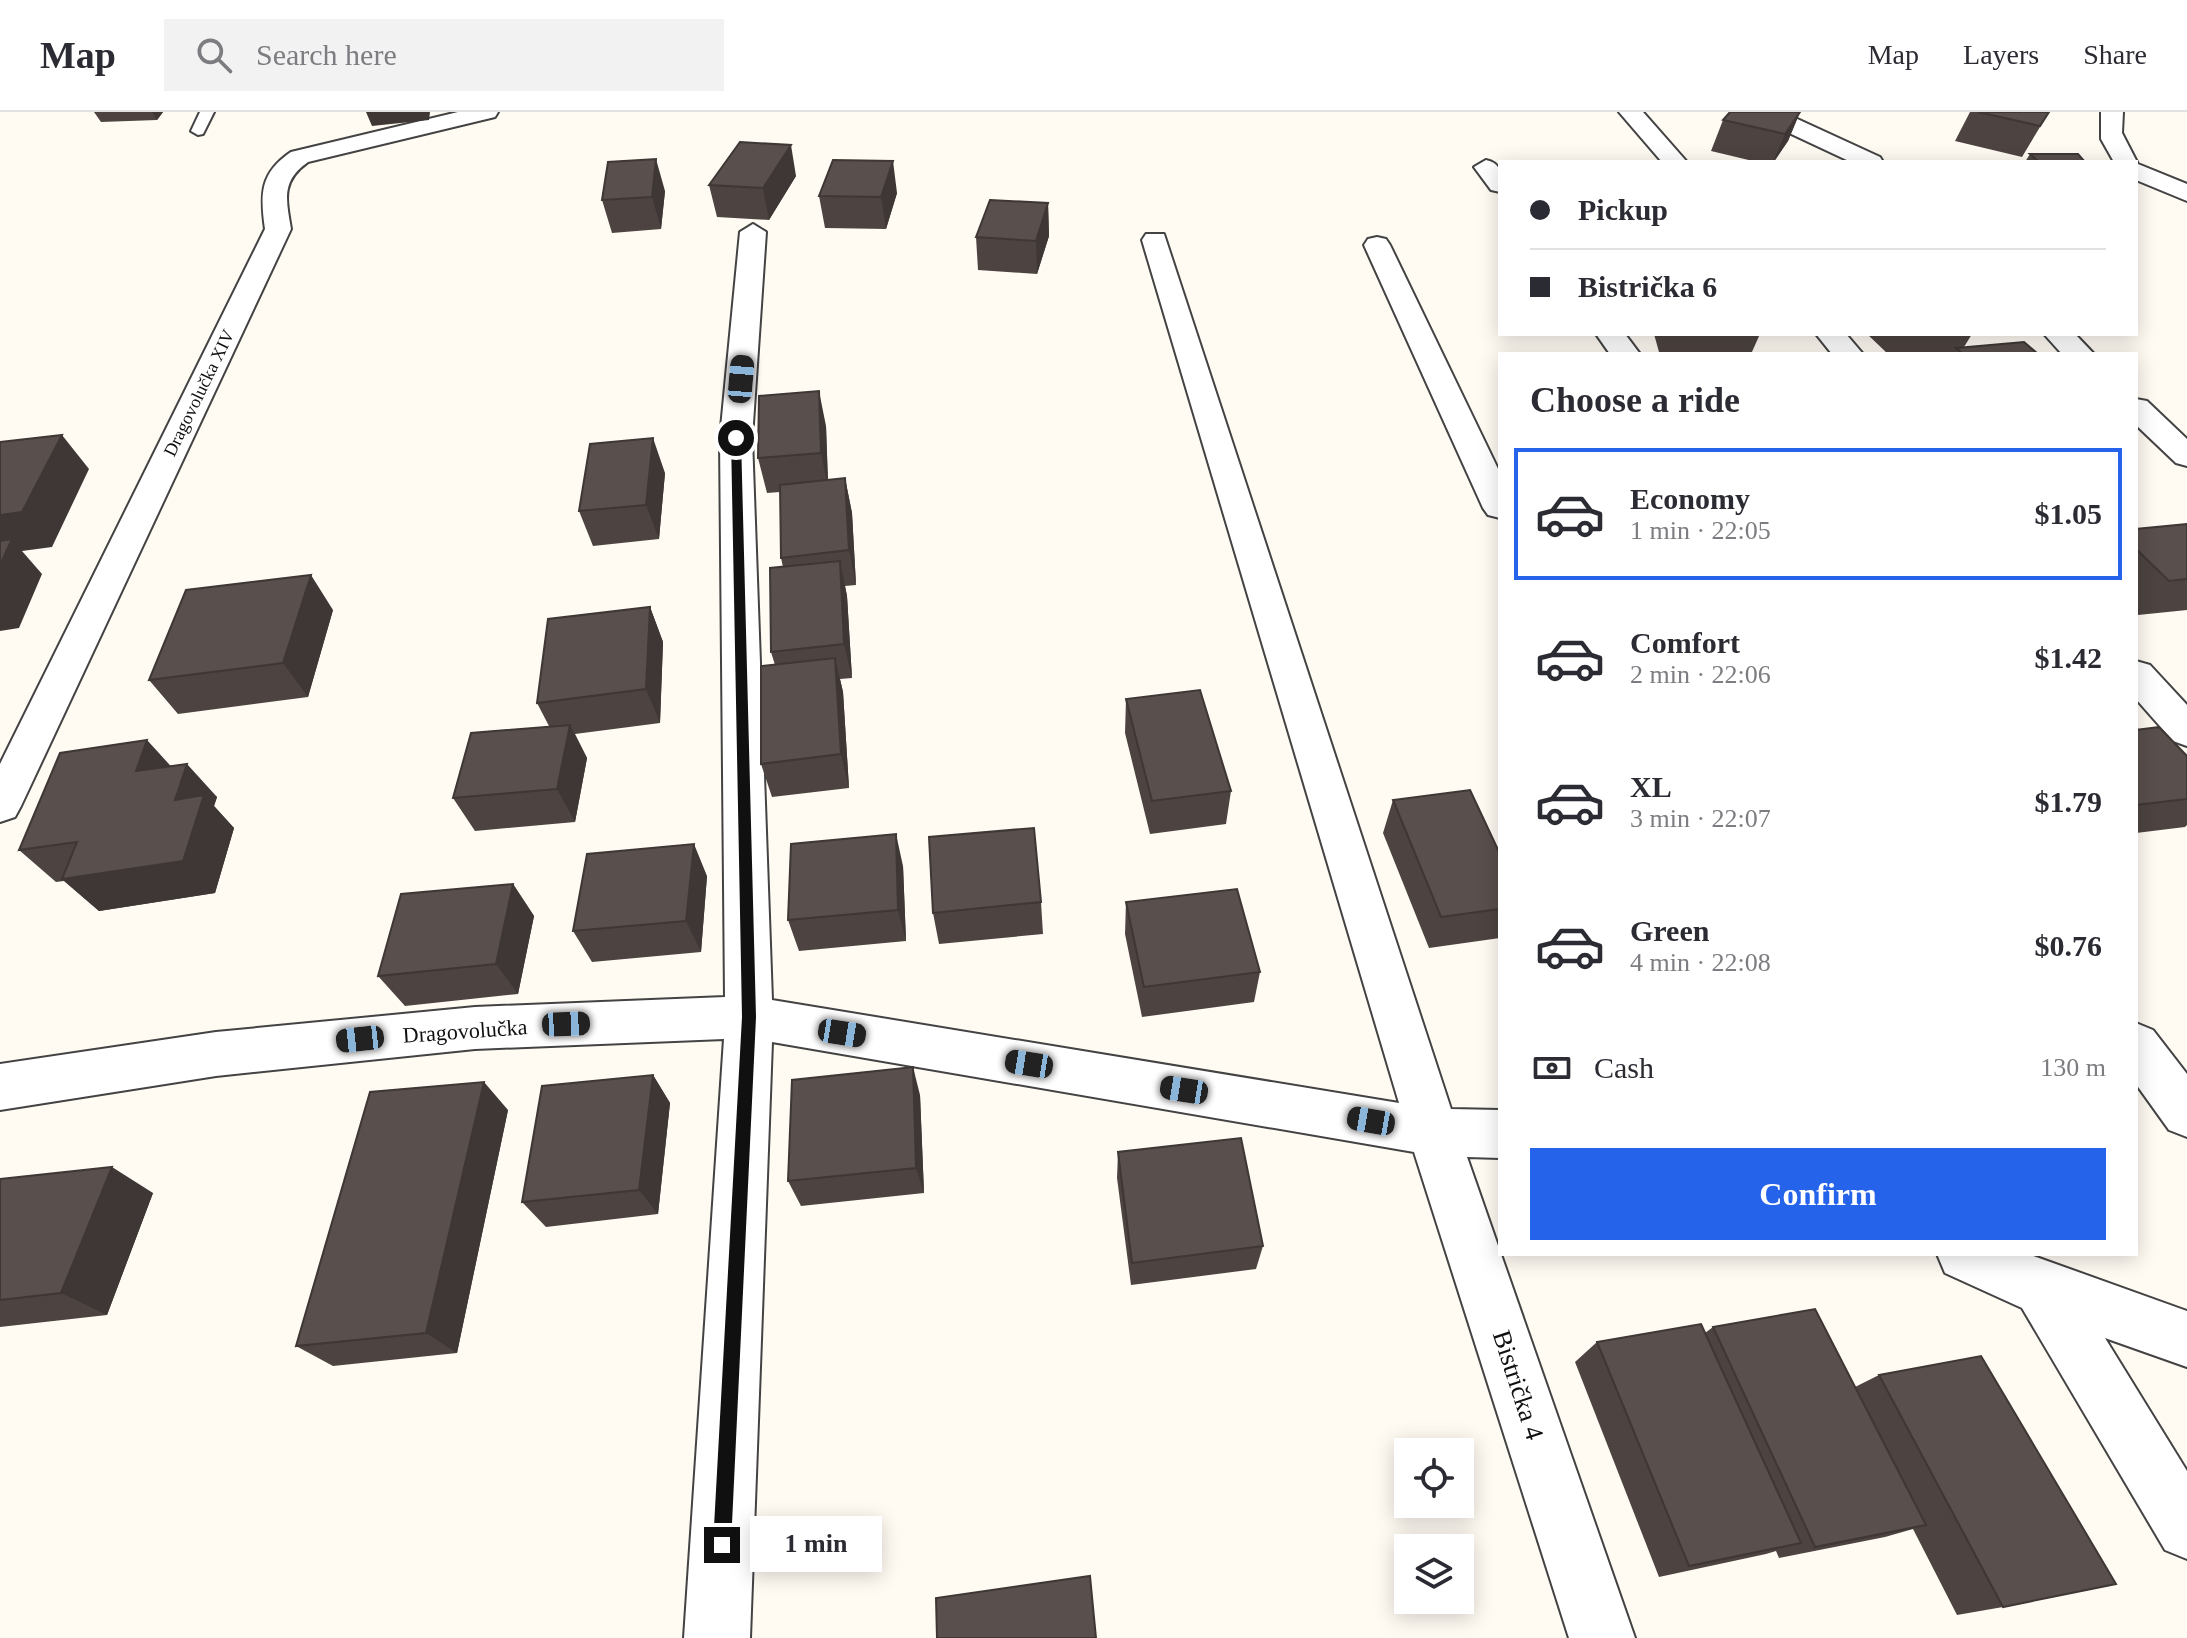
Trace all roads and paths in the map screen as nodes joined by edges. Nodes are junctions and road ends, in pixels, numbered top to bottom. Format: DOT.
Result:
graph roads {
  1 [pos="207,112"];
  2 [pos="487,112"];
  3 [pos="1630,112"];
  4 [pos="1763,112"];
  5 [pos="2112,112"];
  6 [pos="198,131"];
  7 [pos="1673,160"];
  8 [pos="1867,160"];
  9 [pos="2125,160"];
  10 [pos="2138,172"];
  11 [pos="2187,193"];
  12 [pos="753,232"];
  13 [pos="1155,240"];
  14 [pos="1377,245"];
  15 [pos="1832,336"];
  16 [pos="2060,336"];
  17 [pos="1846,352"];
  18 [pos="2077,352"];
  19 [pos="2138,410"];
  20 [pos="2187,456"];
  21 [pos="1498,504"];
  22 [pos="2138,676"];
  23 [pos="2187,731"];
  24 [pos="0,806"];
  25 [pos="749,1017"];
  26 [pos="2138,1048"];
  27 [pos="0,1087"];
  28 [pos="2187,1114"];
  29 [pos="1433,1132"];
  30 [pos="1498,1134"];
  31 [pos="1969,1256"];
  32 [pos="2042,1288"];
  33 [pos="2187,1339"];
  34 [pos="2187,1528"];
  35 [pos="717,1638"];
  36 [pos="1602,1638"];
  1 -- 6 [label="lane"];
  2 -- 24 [label="street, Dragovolučka XIV"];
  3 -- 7 [label="street"];
  4 -- 8 [label="street"];
  5 -- 9 [label="street"];
  10 -- 11 [label="street"];
  12 -- 25 [label="street"];
  13 -- 29 [label="street, Bistrička 4"];
  14 -- 21 [label="street"];
  15 -- 17 [label="street"];
  16 -- 18 [label="street"];
  19 -- 20 [label="street"];
  22 -- 23 [label="street"];
  25 -- 27 [label="street, Dragovolučka"];
  25 -- 29 [label="street, Dragovolučka"];
  25 -- 35 [label="street"];
  26 -- 28 [label="street"];
  29 -- 30 [label="street, Dragovolučka"];
  29 -- 36 [label="street, Bistrička 4"];
  31 -- 32 [label="street"];
  32 -- 33 [label="street"];
  32 -- 34 [label="street"];
}
